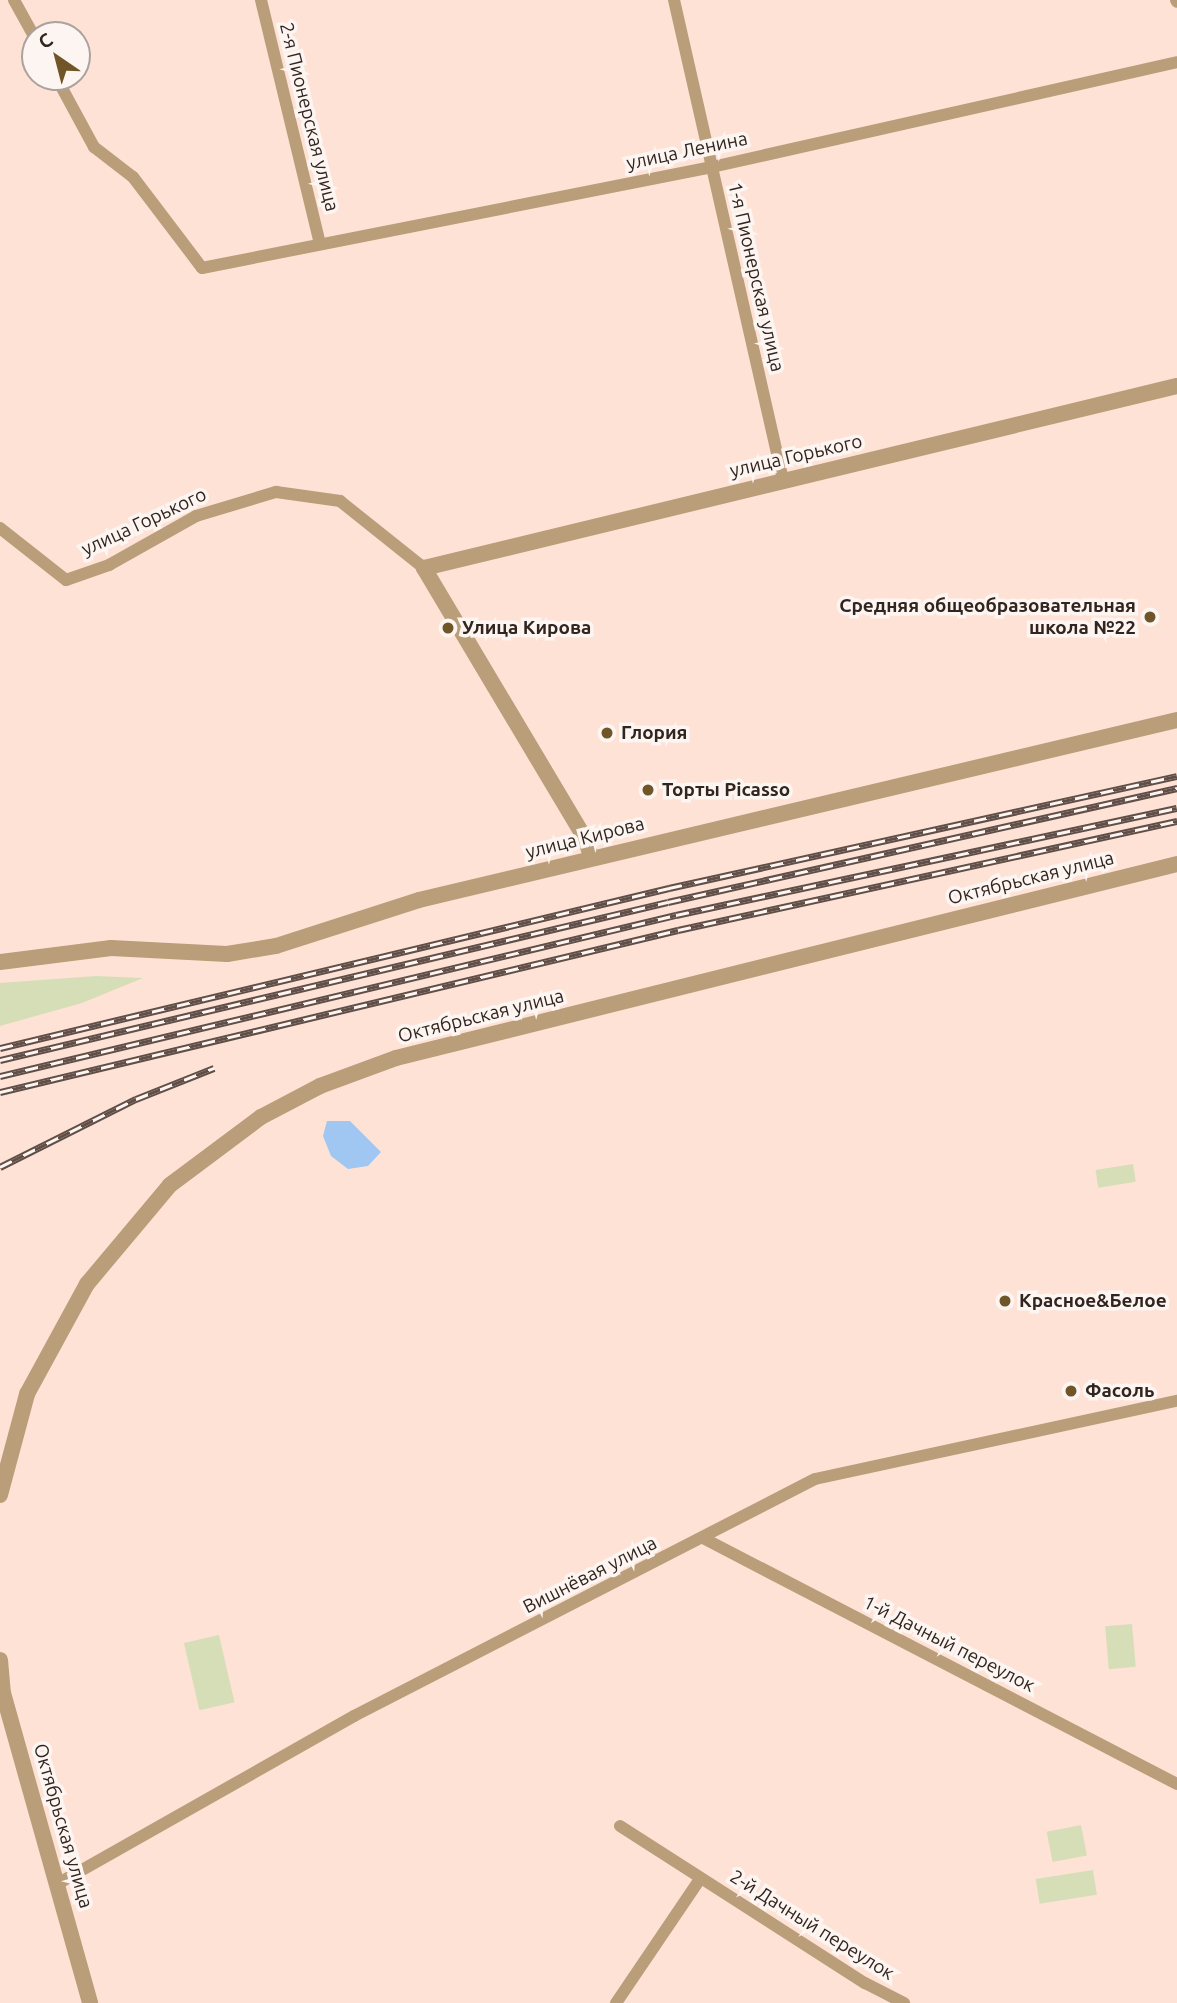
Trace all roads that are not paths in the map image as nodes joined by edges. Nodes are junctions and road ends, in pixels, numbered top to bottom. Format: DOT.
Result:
graph roads {
  1 [pos="14,0"];
  2 [pos="261,0"];
  3 [pos="674,0"];
  4 [pos="26,21"];
  5 [pos="1177,62"];
  6 [pos="63,91"];
  7 [pos="712,167"];
  8 [pos="320,243"];
  9 [pos="1177,386"];
  10 [pos="783,481"];
  11 [pos="0,528"];
  12 [pos="424,568"];
  13 [pos="1177,720"];
  14 [pos="591,857"];
  15 [pos="1177,864"];
  16 [pos="0,962"];
  17 [pos="1177,1401"];
  18 [pos="0,1495"];
  19 [pos="703,1538"];
  20 [pos="0,1660"];
  21 [pos="1,1693"];
  22 [pos="1177,1784"];
  23 [pos="620,1826"];
  24 [pos="699,1878"];
  25 [pos="59,1883"];
  26 [pos="90,2003"];
  27 [pos="616,2003"];
  28 [pos="904,2003"];
  1 -- 4 [label="street"];
  2 -- 8 [label="street, 2-я Пионерская улица"];
  3 -- 7 [label="street, 1-я Пионерская улица"];
  5 -- 7 [label="street, улица Ленина"];
  6 -- 8 [label="street, улица Ленина"];
  7 -- 8 [label="street, улица Ленина"];
  7 -- 10 [label="street, 1-я Пионерская улица"];
  9 -- 10 [label="street, улица Горького"];
  10 -- 12 [label="street, улица Горького"];
  11 -- 12 [label="street, улица Горького"];
  12 -- 14 [label="street, улица Горького"];
  13 -- 14 [label="street, улица Кирова"];
  14 -- 16 [label="street, улица Кирова"];
  15 -- 18 [label="street, Октябрьская улица"];
  17 -- 19 [label="street, Вишнёвая улица"];
  19 -- 22 [label="street, 1-й Дачный переулок"];
  19 -- 25 [label="street, Вишнёвая улица"];
  20 -- 21 [label="street, Октябрьская улица"];
  21 -- 25 [label="street, Октябрьская улица"];
  23 -- 24 [label="street, 2-й Дачный переулок"];
  24 -- 27 [label="street, 2-й Дачный переулок"];
  24 -- 28 [label="street, 2-й Дачный переулок"];
  25 -- 26 [label="street, Октябрьская улица"];
}
